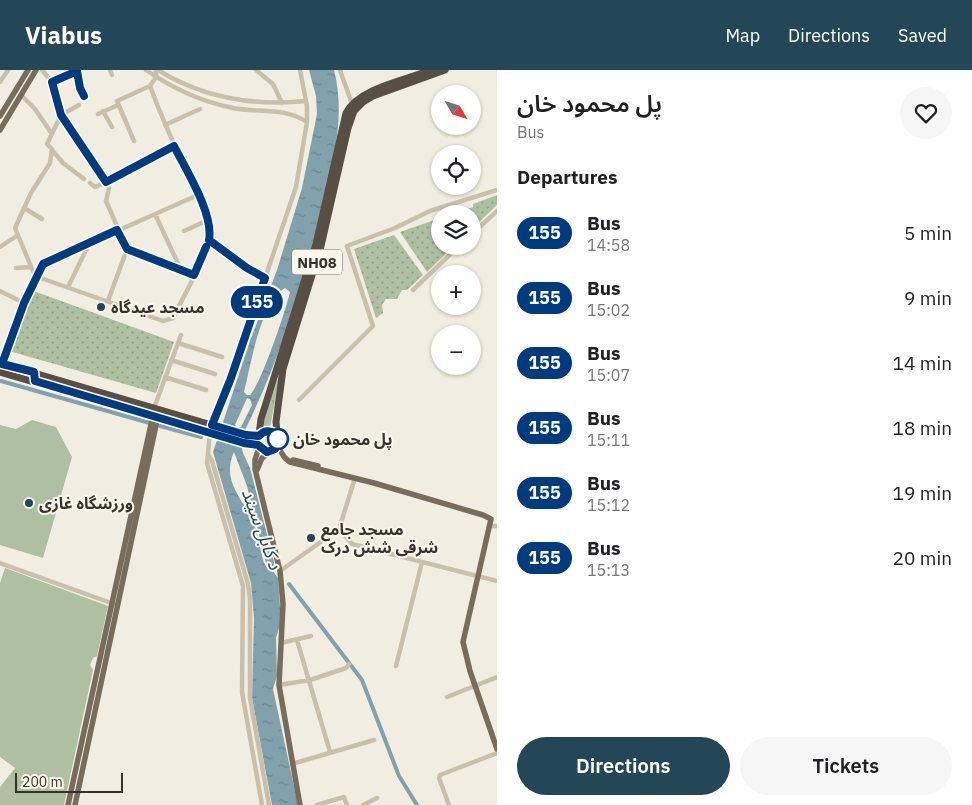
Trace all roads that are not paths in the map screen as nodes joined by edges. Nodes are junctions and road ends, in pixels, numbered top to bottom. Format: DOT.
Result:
graph roads {
  1 [pos="8,70"];
  2 [pos="28,70"];
  3 [pos="36,70"];
  4 [pos="42,70"];
  5 [pos="78,70"];
  6 [pos="146,70"];
  7 [pos="157,70"];
  8 [pos="256,70"];
  9 [pos="300,70"];
  10 [pos="340,70"];
  11 [pos="431,70"];
  12 [pos="445,70"];
  13 [pos="156,77"];
  14 [pos="0,82"];
  15 [pos="52,82"];
  16 [pos="150,86"];
  17 [pos="21,96"];
  18 [pos="84,96"];
  19 [pos="306,101"];
  20 [pos="282,102"];
  21 [pos="352,104"];
  22 [pos="118,105"];
  23 [pos="79,106"];
  24 [pos="200,109"];
  25 [pos="103,111"];
  26 [pos="98,114"];
  27 [pos="61,115"];
  28 [pos="0,116"];
  29 [pos="307,122"];
  30 [pos="165,125"];
  31 [pos="112,127"];
  32 [pos="0,130"];
  33 [pos="52,134"];
  34 [pos="134,141"];
  35 [pos="174,146"];
  36 [pos="52,149"];
  37 [pos="84,179"];
  38 [pos="106,182"];
  39 [pos="90,183"];
  40 [pos="497,190"];
  41 [pos="198,195"];
  42 [pos="24,208"];
  43 [pos="497,211"];
  44 [pos="154,214"];
  45 [pos="42,219"];
  46 [pos="208,220"];
  47 [pos="481,226"];
  48 [pos="117,230"];
  49 [pos="184,231"];
  50 [pos="18,235"];
  51 [pos="209,240"];
  52 [pos="90,243"];
  53 [pos="0,247"];
  54 [pos="127,249"];
  55 [pos="450,255"];
  56 [pos="30,267"];
  57 [pos="16,268"];
  58 [pos="181,270"];
  59 [pos="194,275"];
  60 [pos="35,276"];
  61 [pos="265,278"];
  62 [pos="68,287"];
  63 [pos="413,290"];
  64 [pos="0,291"];
  65 [pos="108,301"];
  66 [pos="24,303"];
  67 [pos="181,335"];
  68 [pos="178,343"];
  69 [pos="222,357"];
  70 [pos="171,360"];
  71 [pos="1,363"];
  72 [pos="34,372"];
  73 [pos="2,373"];
  74 [pos="214,374"];
  75 [pos="165,377"];
  76 [pos="35,381"];
  77 [pos="206,390"];
  78 [pos="299,400"];
  79 [pos="155,413"];
  80 [pos="212,425"];
  81 [pos="210,433"];
  82 [pos="260,435"];
  83 [pos="278,442"];
  84 [pos="259,446"];
  85 [pos="270,452"];
  86 [pos="258,478"];
  87 [pos="355,478"];
  88 [pos="494,526"];
  89 [pos="339,529"];
  90 [pos="0,562"];
  91 [pos="422,562"];
  92 [pos="242,571"];
  93 [pos="280,572"];
  94 [pos="478,576"];
  95 [pos="497,581"];
  96 [pos="114,604"];
  97 [pos="311,636"];
  98 [pos="297,640"];
  99 [pos="281,643"];
  100 [pos="349,664"];
  101 [pos="396,666"];
  102 [pos="497,677"];
  103 [pos="310,680"];
  104 [pos="279,686"];
  105 [pos="476,686"];
  106 [pos="447,697"];
  107 [pos="374,740"];
  108 [pos="497,749"];
  109 [pos="330,752"];
  110 [pos="497,754"];
  111 [pos="292,764"];
  112 [pos="377,798"];
  113 [pos="366,804"];
  114 [pos="68,805"];
  115 [pos="74,805"];
  116 [pos="262,805"];
  117 [pos="269,805"];
  118 [pos="300,805"];
  119 [pos="318,805"];
  120 [pos="347,805"];
  121 [pos="450,805"];
  1 -- 14 [label="street"];
  2 -- 28 [label="main road"];
  3 -- 17 [label="main road"];
  4 -- 15 [label="street"];
  5 -- 15 [label="street"];
  5 -- 18 [label="street"];
  6 -- 13 [label="street"];
  7 -- 13 [label="street"];
  7 -- 20 [label="street"];
  8 -- 20 [label="street"];
  9 -- 19 [label="street"];
  10 -- 21 [label="street"];
  11 -- 21 [label="highway"];
  12 -- 83 [label="highway, NH08"];
  13 -- 16 [label="street"];
  13 -- 29 [label="street"];
  15 -- 27 [label="street"];
  16 -- 22 [label="street"];
  16 -- 30 [label="street"];
  17 -- 32 [label="main road"];
  17 -- 33 [label="street"];
  19 -- 20 [label="street"];
  19 -- 29 [label="street"];
  21 -- 82 [label="highway, NH08"];
  22 -- 25 [label="street"];
  22 -- 34 [label="street"];
  23 -- 27 [label="street"];
  24 -- 30 [label="street"];
  25 -- 26 [label="street"];
  25 -- 31 [label="street"];
  27 -- 33 [label="street"];
  27 -- 38 [label="street"];
  29 -- 61 [label="street"];
  30 -- 35 [label="street"];
  33 -- 36 [label="street"];
  35 -- 38 [label="street"];
  35 -- 41 [label="street"];
  36 -- 37 [label="street"];
  36 -- 42 [label="street"];
  38 -- 39 [label="street"];
  38 -- 48 [label="street"];
  40 -- 78 [label="street"];
  41 -- 44 [label="street"];
  41 -- 46 [label="street"];
  42 -- 45 [label="street"];
  42 -- 50 [label="street"];
  43 -- 47 [label="street"];
  44 -- 48 [label="street"];
  44 -- 58 [label="street"];
  46 -- 49 [label="street"];
  46 -- 51 [label="street"];
  48 -- 52 [label="street"];
  48 -- 54 [label="street"];
  50 -- 53 [label="street"];
  50 -- 56 [label="street"];
  51 -- 59 [label="street"];
  51 -- 61 [label="street"];
  52 -- 60 [label="street"];
  52 -- 62 [label="street"];
  54 -- 58 [label="street"];
  54 -- 65 [label="street"];
  55 -- 63 [label="street"];
  56 -- 57 [label="street"];
  56 -- 60 [label="street"];
  58 -- 59 [label="street"];
  59 -- 65 [label="street"];
  60 -- 62 [label="street"];
  60 -- 66 [label="street"];
  61 -- 80 [label="street"];
  62 -- 65 [label="street"];
  64 -- 66 [label="street"];
  66 -- 71 [label="street"];
  67 -- 68 [label="street"];
  68 -- 69 [label="street"];
  68 -- 70 [label="street"];
  70 -- 74 [label="street"];
  70 -- 75 [label="street"];
  71 -- 72 [label="highway"];
  72 -- 76 [label="highway"];
  72 -- 79 [label="highway"];
  73 -- 76 [label="highway"];
  75 -- 77 [label="street"];
  75 -- 79 [label="street"];
  76 -- 79 [label="highway"];
  79 -- 80 [label="highway"];
  79 -- 81 [label="highway"];
  79 -- 96 [label="main road"];
  80 -- 82 [label="highway"];
  81 -- 84 [label="highway"];
  81 -- 92 [label="street"];
  82 -- 83 [label="highway"];
  82 -- 84 [label="highway, NH08"];
  83 -- 85 [label="highway"];
  83 -- 87 [label="main road"];
  84 -- 85 [label="highway"];
  84 -- 86 [label="main road"];
  85 -- 86 [label="main road"];
  86 -- 93 [label="main road"];
  87 -- 88 [label="main road"];
  87 -- 89 [label="street"];
  88 -- 94 [label="main road"];
  89 -- 91 [label="street"];
  89 -- 93 [label="street"];
  90 -- 96 [label="street"];
  91 -- 94 [label="street"];
  91 -- 101 [label="street"];
  92 -- 116 [label="street"];
  92 -- 117 [label="street"];
  93 -- 99 [label="main road"];
  94 -- 95 [label="street"];
  94 -- 105 [label="main road"];
  96 -- 114 [label="main road"];
  96 -- 115 [label="main road"];
  97 -- 98 [label="street"];
  98 -- 99 [label="street"];
  98 -- 103 [label="street"];
  99 -- 104 [label="main road"];
  100 -- 103 [label="street"];
  102 -- 105 [label="street"];
  103 -- 104 [label="street"];
  103 -- 109 [label="street"];
  104 -- 111 [label="main road"];
  105 -- 106 [label="street"];
  105 -- 108 [label="main road"];
  107 -- 109 [label="street"];
  109 -- 111 [label="street"];
  110 -- 121 [label="street"];
  111 -- 118 [label="main road"];
  112 -- 113 [label="street"];
  119 -- 120 [label="street"];
}
